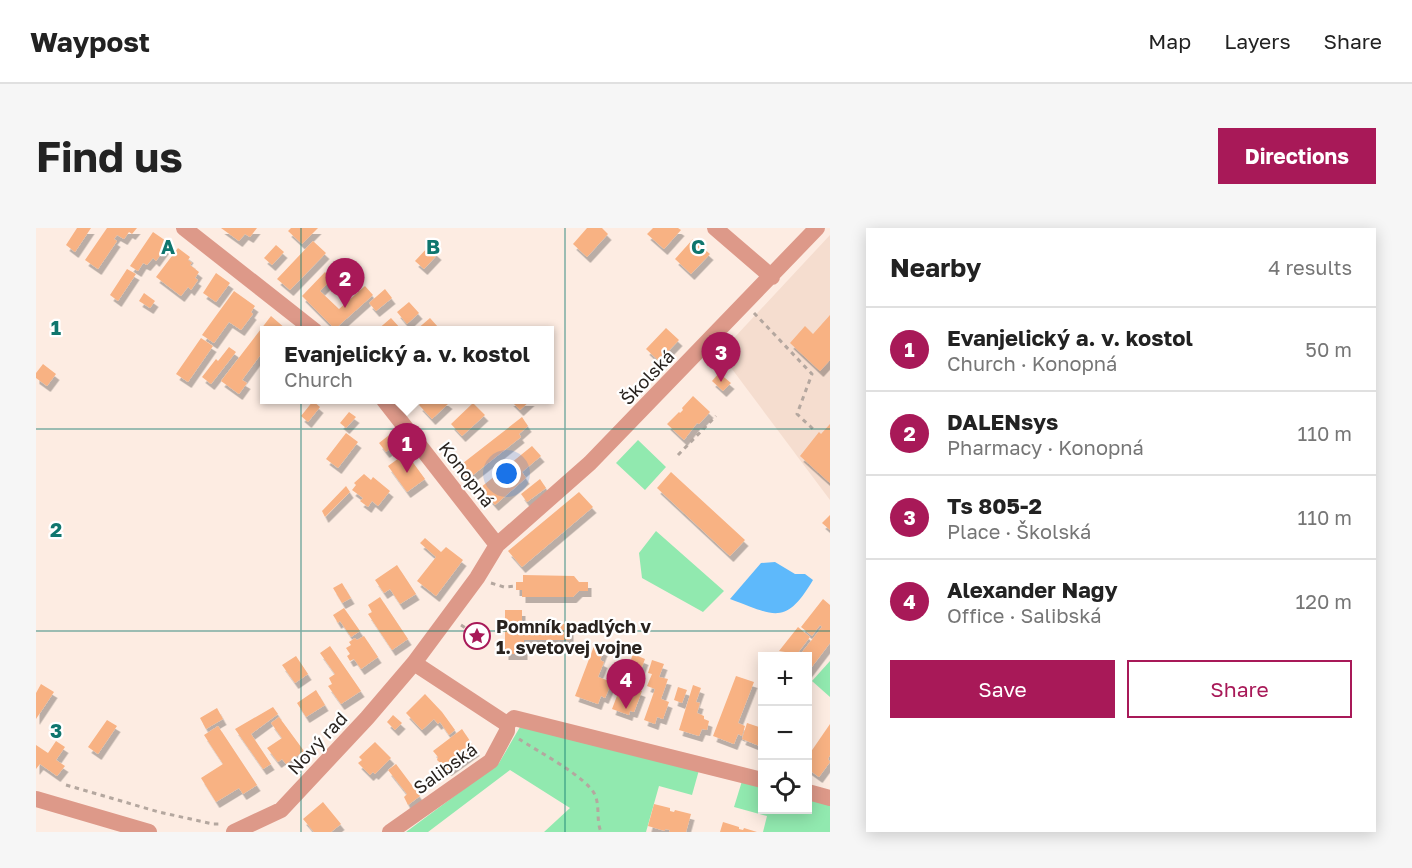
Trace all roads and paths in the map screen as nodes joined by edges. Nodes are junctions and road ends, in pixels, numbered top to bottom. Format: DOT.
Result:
graph roads {
  1 [pos="184,228"];
  2 [pos="715,228"];
  3 [pos="817,228"];
  4 [pos="772,276"];
  5 [pos="745,304"];
  6 [pos="310,326"];
  7 [pos="388,404"];
  8 [pos="716,416"];
  9 [pos="813,429"];
  10 [pos="678,455"];
  11 [pos="497,545"];
  12 [pos="477,578"];
  13 [pos="516,586"];
  14 [pos="414,663"];
  15 [pos="507,728"];
  16 [pos="758,779"];
  17 [pos="66,785"];
  18 [pos="812,793"];
  19 [pos="830,798"];
  20 [pos="36,799"];
  21 [pos="227,828"];
  22 [pos="149,832"];
  23 [pos="390,832"];
  24 [pos="601,832"];
  1 -- 6 [label="street"];
  2 -- 4 [label="street"];
  3 -- 4 [label="street, Školská"];
  4 -- 5 [label="street, Školská"];
  5 -- 9 [label="path"];
  5 -- 11 [label="street, Školská"];
  7 -- 11 [label="street, Konopná"];
  8 -- 10 [label="path"];
  11 -- 12 [label="street, Školská"];
  12 -- 13 [label="path"];
  12 -- 14 [label="street, Nový rad"];
  14 -- 15 [label="street"];
  14 -- 21 [label="street, Nový rad"];
  15 -- 16 [label="street"];
  15 -- 23 [label="street, Salibská"];
  15 -- 24 [label="path"];
  17 -- 21 [label="path"];
  18 -- 19 [label="street"];
  20 -- 22 [label="street"];
}
